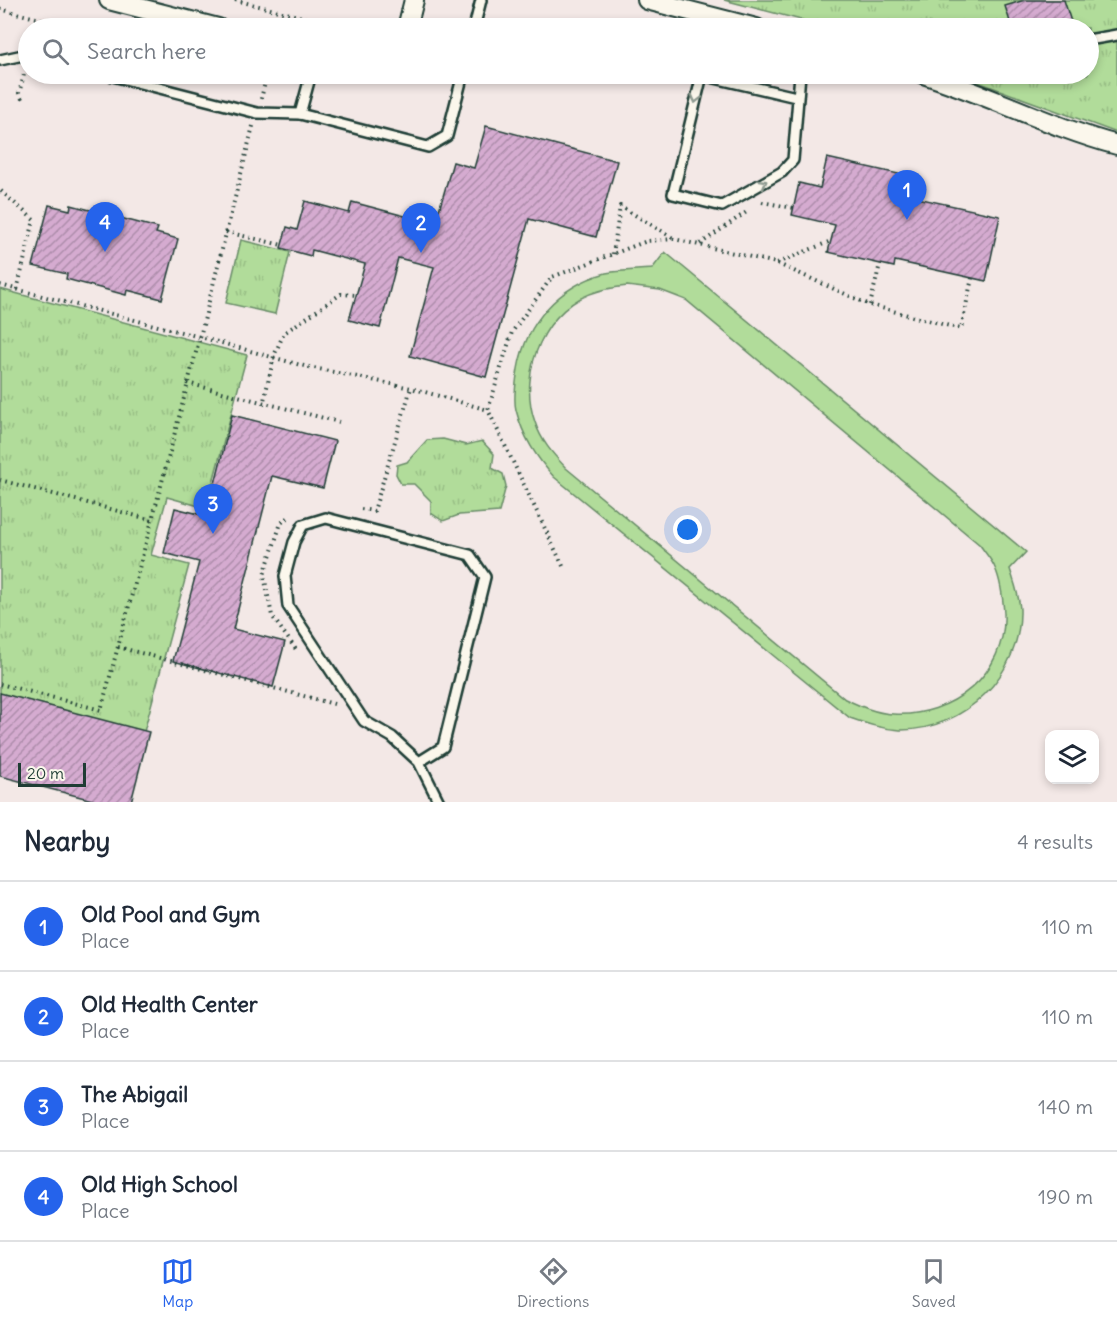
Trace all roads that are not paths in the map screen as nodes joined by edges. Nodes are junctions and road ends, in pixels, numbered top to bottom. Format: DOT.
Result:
graph roads {
  1 [pos="109,0"];
  2 [pos="414,0"];
  3 [pos="481,0"];
  4 [pos="647,0"];
  5 [pos="179,18"];
  6 [pos="410,18"];
  7 [pos="476,18"];
  8 [pos="717,18"];
  9 [pos="1117,35"];
  10 [pos="1099,38"];
  11 [pos="18,56"];
  12 [pos="0,60"];
  13 [pos="145,84"];
  14 [pos="308,84"];
  15 [pos="460,84"];
  16 [pos="700,84"];
  17 [pos="740,84"];
  18 [pos="798,84"];
  19 [pos="954,84"];
  20 [pos="796,97"];
  21 [pos="300,114"];
  22 [pos="1117,145"];
  23 [pos="419,762"];
  24 [pos="439,802"];
  1 -- 5 [label="street"];
  2 -- 6 [label="street"];
  3 -- 7 [label="lane"];
  4 -- 8 [label="street"];
  9 -- 10 [label="lane"];
  11 -- 12 [label="lane"];
  13 -- 21 [label="lane"];
  14 -- 21 [label="lane"];
  15 -- 21 [label="lane"];
  16 -- 20 [label="lane, one-way"];
  20 -- 17 [label="lane, one-way"];
  18 -- 20 [label="lane"];
  19 -- 22 [label="street"];
  23 -- 23 [label="lane"];
  23 -- 24 [label="lane"];
}
